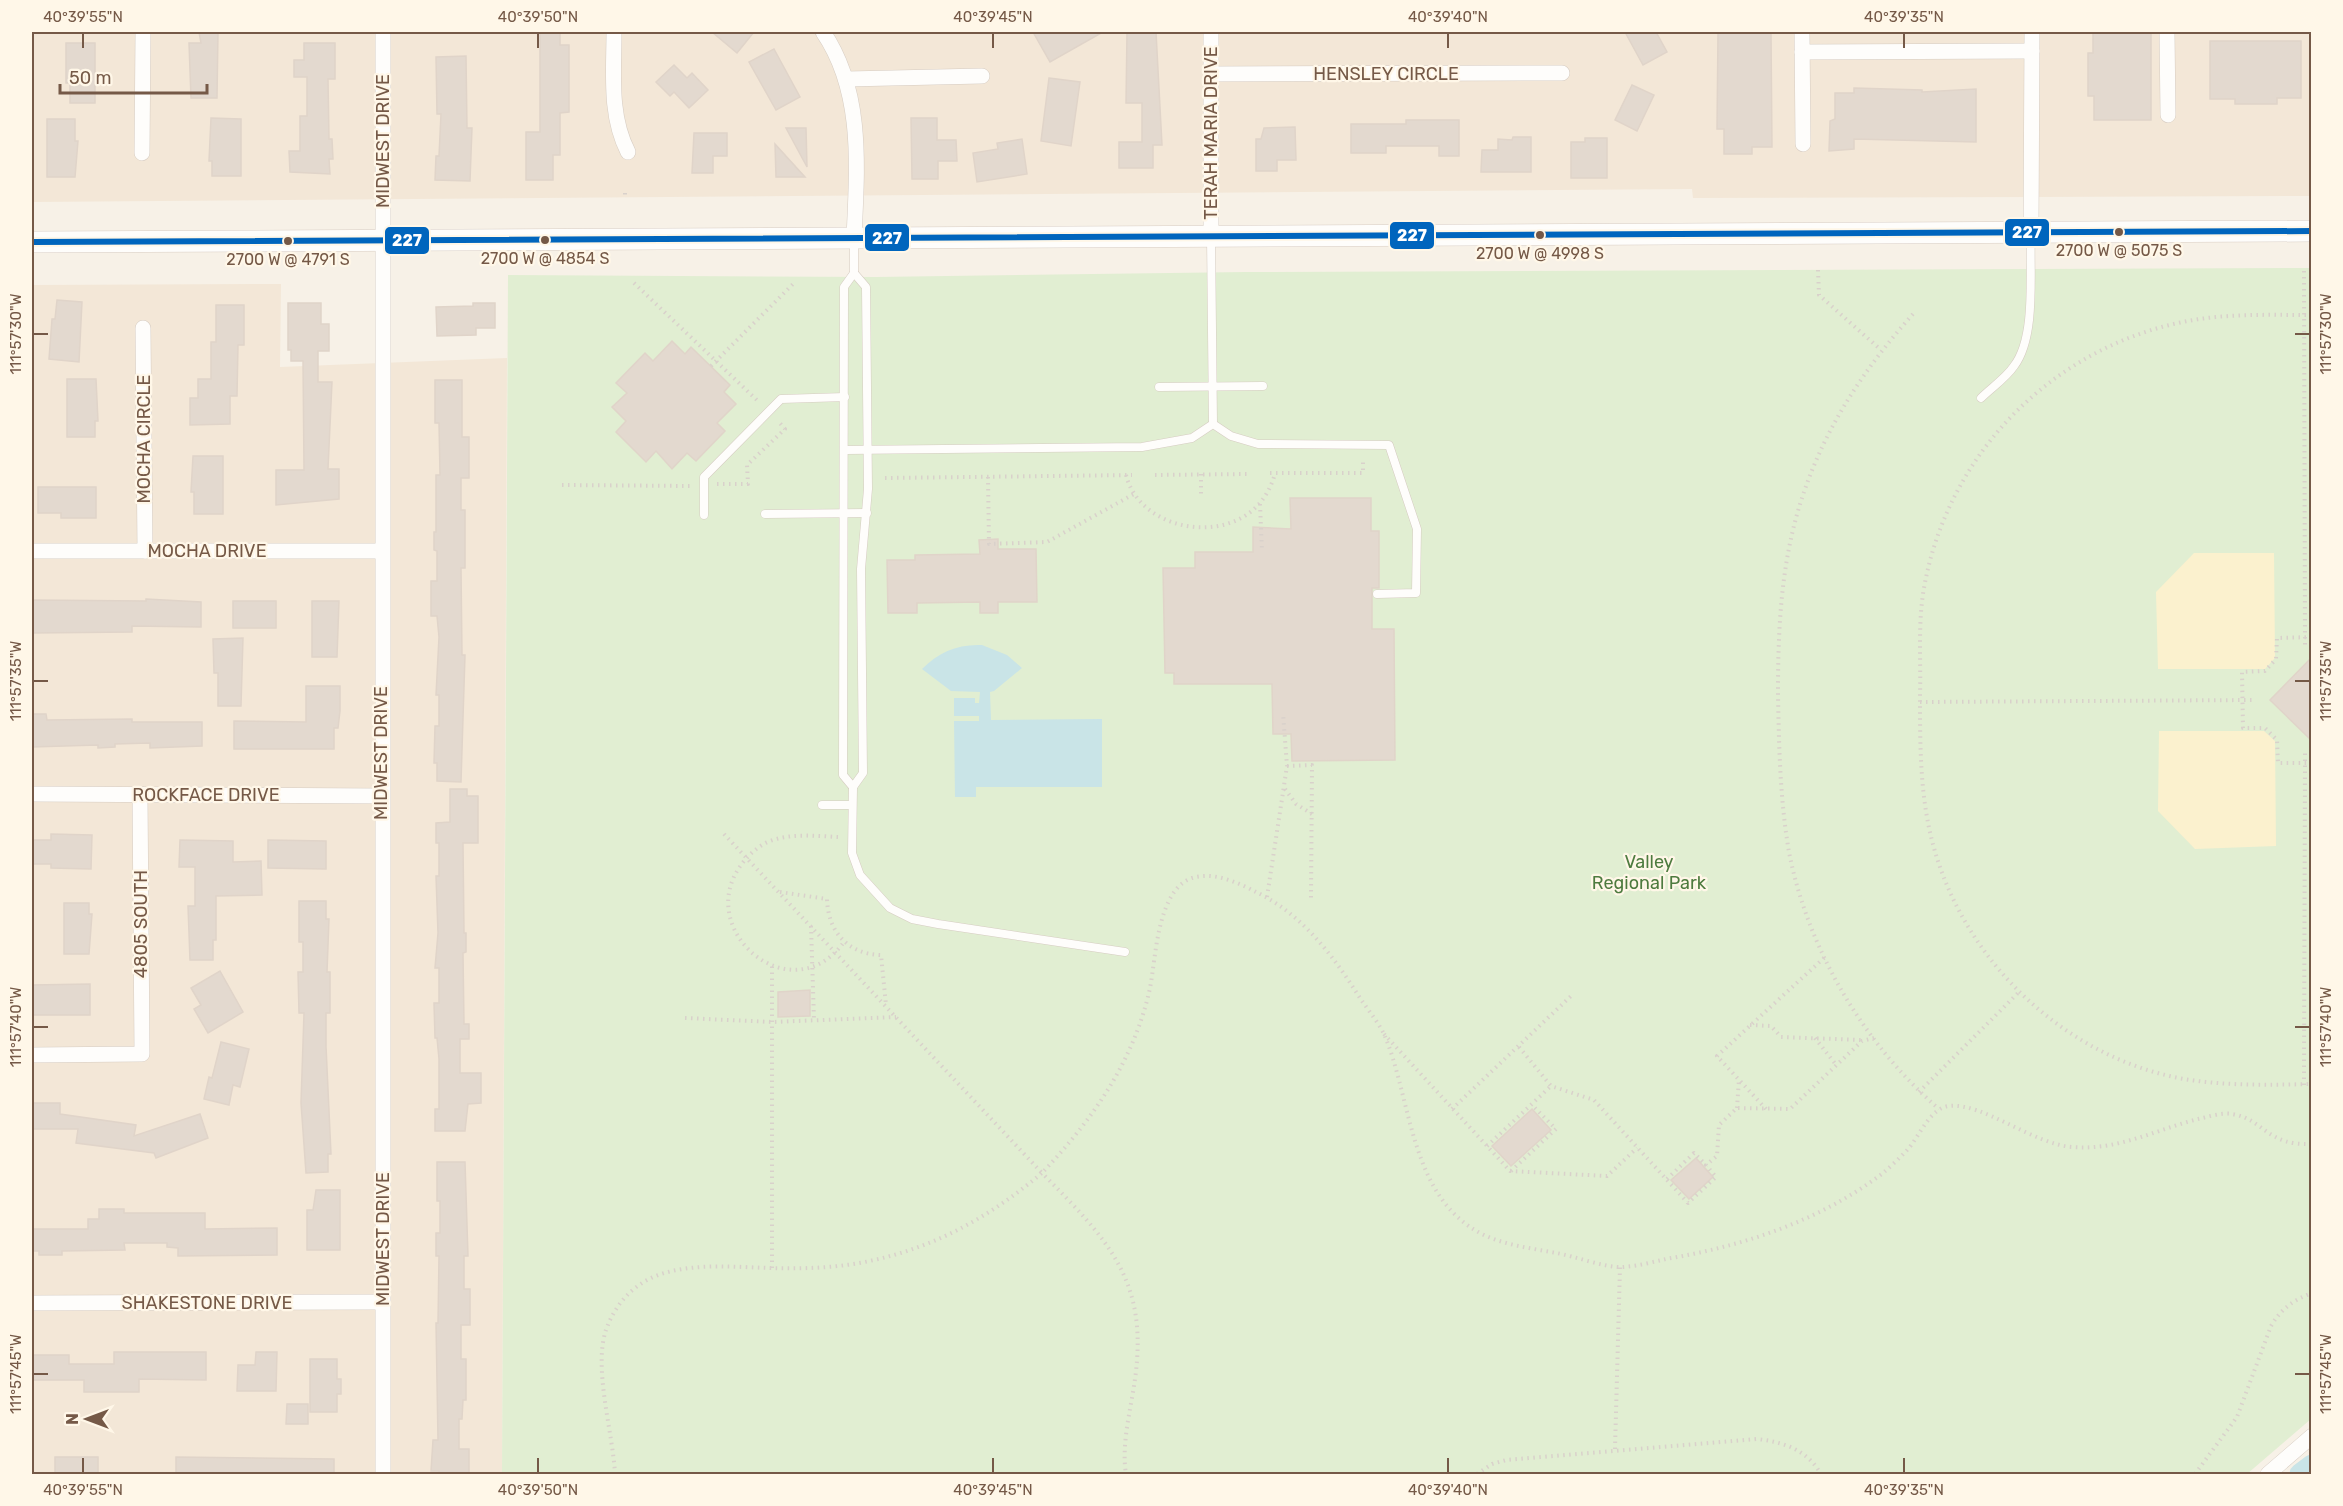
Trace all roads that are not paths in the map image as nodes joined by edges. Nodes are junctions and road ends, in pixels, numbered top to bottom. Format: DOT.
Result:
graph roads {
  1 [pos="143,32"];
  2 [pos="383,32"];
  3 [pos="614,32"];
  4 [pos="823,32"];
  5 [pos="1211,32"];
  6 [pos="1802,32"];
  7 [pos="2032,32"];
  8 [pos="2167,32"];
  9 [pos="2032,51"];
  10 [pos="1802,52"];
  11 [pos="1562,73"];
  12 [pos="1211,74"];
  13 [pos="982,76"];
  14 [pos="848,79"];
  15 [pos="2168,115"];
  16 [pos="1803,144"];
  17 [pos="628,152"];
  18 [pos="142,153"];
  19 [pos="2312,231"];
  20 [pos="2031,232"];
  21 [pos="1211,236"];
  22 [pos="854,238"];
  23 [pos="383,240"];
  24 [pos="32,242"];
  25 [pos="854,273"];
  26 [pos="143,328"];
  27 [pos="1160,387"];
  28 [pos="1213,387"];
  29 [pos="1263,387"];
  30 [pos="844,397"];
  31 [pos="1981,398"];
  32 [pos="1213,424"];
  33 [pos="845,450"];
  34 [pos="867,450"];
  35 [pos="845,513"];
  36 [pos="867,513"];
  37 [pos="704,514"];
  38 [pos="765,514"];
  39 [pos="32,551"];
  40 [pos="144,551"];
  41 [pos="382,551"];
  42 [pos="1377,594"];
  43 [pos="853,787"];
  44 [pos="32,794"];
  45 [pos="140,794"];
  46 [pos="381,795"];
  47 [pos="822,805"];
  48 [pos="852,805"];
  49 [pos="1125,952"];
  50 [pos="32,1055"];
  51 [pos="383,1302"];
  52 [pos="32,1303"];
  53 [pos="2312,1436"];
  54 [pos="383,1474"];
  55 [pos="2268,1474"];
  1 -- 18 [label="street"];
  2 -- 23 [label="street, MIDWEST DRIVE"];
  3 -- 17 [label="street"];
  4 -- 14 [label="street"];
  5 -- 12 [label="street, TERAH MARIA DRIVE"];
  6 -- 10 [label="street"];
  7 -- 9 [label="street"];
  8 -- 15 [label="street"];
  9 -- 10 [label="street"];
  9 -- 20 [label="street"];
  10 -- 16 [label="street"];
  11 -- 12 [label="street, HENSLEY CIRCLE"];
  12 -- 21 [label="street, TERAH MARIA DRIVE"];
  13 -- 14 [label="street"];
  14 -- 22 [label="street"];
  19 -- 20 [label="main road"];
  20 -- 21 [label="main road"];
  20 -- 31 [label="lane"];
  21 -- 22 [label="main road"];
  21 -- 28 [label="lane"];
  22 -- 23 [label="main road"];
  22 -- 25 [label="lane"];
  23 -- 24 [label="main road"];
  23 -- 41 [label="street, MIDWEST DRIVE"];
  25 -- 30 [label="lane"];
  25 -- 34 [label="lane"];
  26 -- 40 [label="street, MOCHA CIRCLE"];
  27 -- 28 [label="lane"];
  28 -- 29 [label="lane"];
  28 -- 32 [label="lane"];
  30 -- 33 [label="lane"];
  30 -- 37 [label="lane"];
  32 -- 34 [label="lane"];
  32 -- 42 [label="lane"];
  33 -- 34 [label="lane"];
  33 -- 35 [label="lane"];
  34 -- 36 [label="lane"];
  35 -- 36 [label="lane"];
  35 -- 38 [label="lane"];
  35 -- 43 [label="lane"];
  36 -- 43 [label="lane"];
  39 -- 40 [label="street, MOCHA DRIVE"];
  40 -- 41 [label="street, MOCHA DRIVE"];
  41 -- 46 [label="street, MIDWEST DRIVE"];
  43 -- 48 [label="lane"];
  44 -- 45 [label="street, ROCKFACE DRIVE"];
  45 -- 46 [label="street, ROCKFACE DRIVE"];
  45 -- 50 [label="street, 4805 SOUTH"];
  46 -- 51 [label="street, MIDWEST DRIVE"];
  47 -- 48 [label="lane"];
  48 -- 49 [label="lane"];
  51 -- 52 [label="street, SHAKESTONE DRIVE"];
  51 -- 54 [label="street, MIDWEST DRIVE"];
  53 -- 55 [label="street"];
}
